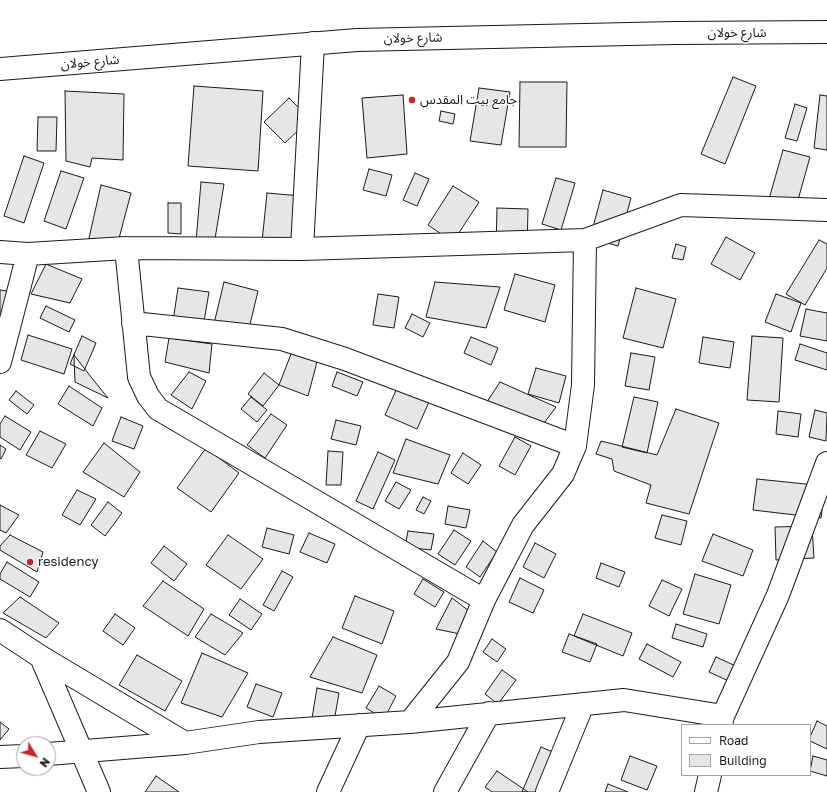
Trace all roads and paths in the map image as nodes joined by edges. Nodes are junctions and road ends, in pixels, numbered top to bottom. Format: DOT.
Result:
graph roads {
  1 [pos="827,32"];
  2 [pos="313,43"];
  3 [pos="0,69"];
  4 [pos="827,210"];
  5 [pos="585,240"];
  6 [pos="126,248"];
  7 [pos="302,248"];
  8 [pos="0,252"];
  9 [pos="28,254"];
  10 [pos="133,323"];
  11 [pos="0,362"];
  12 [pos="575,446"];
  13 [pos="827,463"];
  14 [pos="484,600"];
  15 [pos="0,630"];
  16 [pos="41,657"];
  17 [pos="583,704"];
  18 [pos="489,713"];
  19 [pos="722,720"];
  20 [pos="410,722"];
  21 [pos="359,725"];
  22 [pos="185,743"];
  23 [pos="83,752"];
  24 [pos="56,754"];
  25 [pos="16,756"];
  26 [pos="0,757"];
  27 [pos="710,776"];
  28 [pos="99,792"];
  29 [pos="328,792"];
  30 [pos="445,792"];
  31 [pos="547,792"];
  32 [pos="706,792"];
  1 -- 2 [label="street, شارع خولان"];
  2 -- 3 [label="street, شارع خولان"];
  2 -- 7 [label="street"];
  4 -- 5 [label="street"];
  5 -- 7 [label="street"];
  5 -- 12 [label="street"];
  6 -- 7 [label="street"];
  6 -- 9 [label="street"];
  6 -- 10 [label="street"];
  8 -- 9 [label="street"];
  9 -- 11 [label="street"];
  10 -- 12 [label="street"];
  10 -- 14 [label="street"];
  12 -- 14 [label="street"];
  13 -- 19 [label="street"];
  14 -- 20 [label="street"];
  15 -- 16 [label="street"];
  16 -- 22 [label="street"];
  16 -- 23 [label="street"];
  17 -- 18 [label="street"];
  17 -- 19 [label="street"];
  17 -- 31 [label="street"];
  18 -- 20 [label="street"];
  18 -- 30 [label="street"];
  20 -- 21 [label="street"];
  21 -- 22 [label="street"];
  21 -- 29 [label="street"];
  22 -- 23 [label="street"];
  23 -- 24 [label="street"];
  23 -- 28 [label="street"];
  25 -- 26 [label="street"];
  27 -- 32 [label="street"];
}
